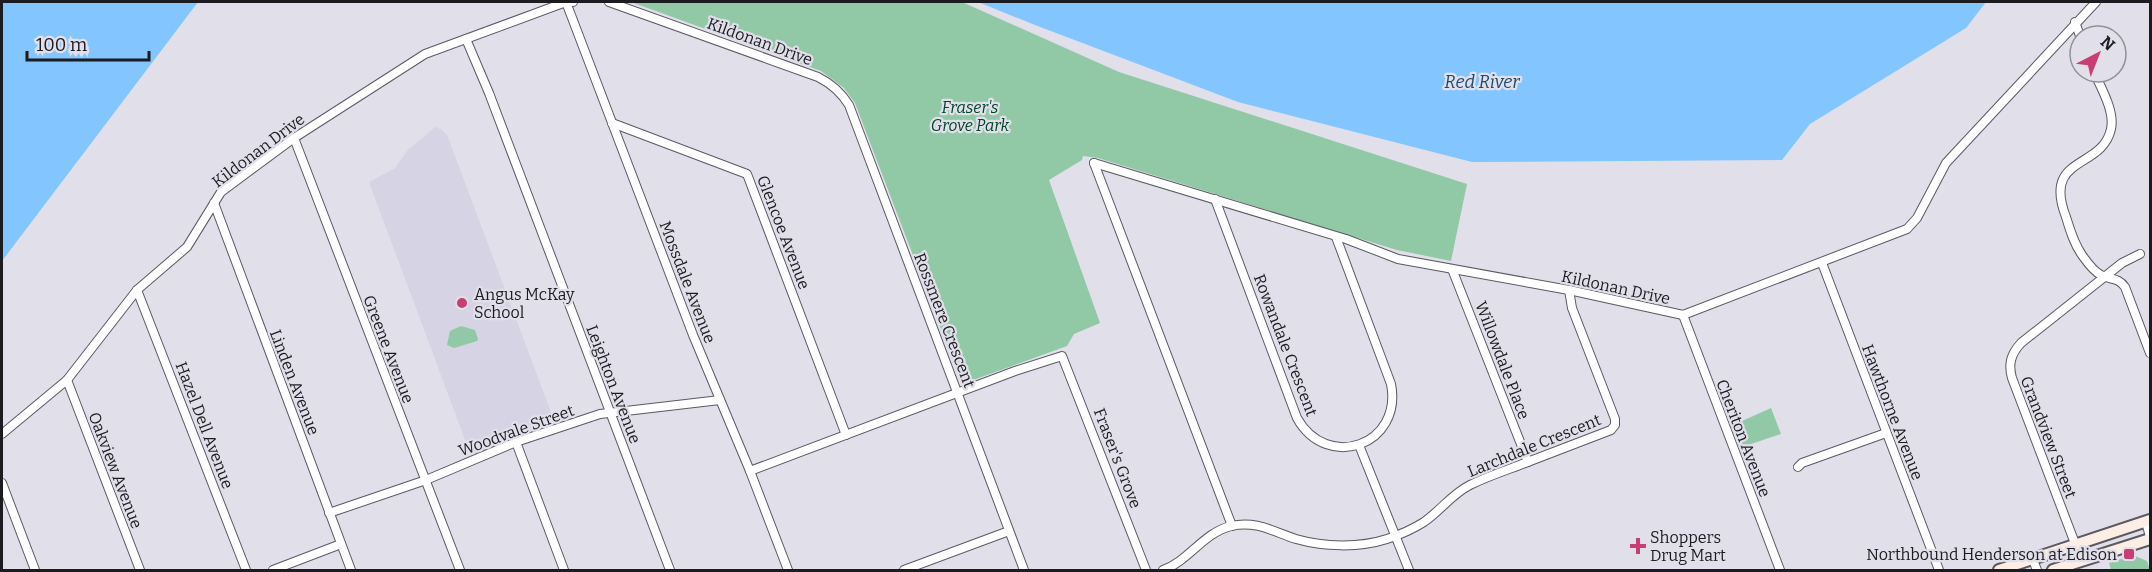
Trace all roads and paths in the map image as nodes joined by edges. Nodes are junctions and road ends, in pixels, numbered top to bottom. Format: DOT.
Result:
graph roads {
  1 [pos="566,2"];
  2 [pos="573,2"];
  3 [pos="609,2"];
  4 [pos="2096,2"];
  5 [pos="2075,22"];
  6 [pos="466,39"];
  7 [pos="832,84"];
  8 [pos="2099,84"];
  9 [pos="612,123"];
  10 [pos="294,138"];
  11 [pos="1215,199"];
  12 [pos="214,203"];
  13 [pos="1336,237"];
  14 [pos="2140,254"];
  15 [pos="1822,263"];
  16 [pos="1452,269"];
  17 [pos="2106,277"];
  18 [pos="137,290"];
  19 [pos="1569,290"];
  20 [pos="1683,315"];
  21 [pos="2151,353"];
  22 [pos="67,380"];
  23 [pos="958,393"];
  24 [pos="720,400"];
  25 [pos="610,412"];
  26 [pos="1886,433"];
  27 [pos="2,434"];
  28 [pos="846,435"];
  29 [pos="516,442"];
  30 [pos="1359,445"];
  31 [pos="1528,462"];
  32 [pos="1798,467"];
  33 [pos="750,471"];
  34 [pos="426,480"];
  35 [pos="2,483"];
  36 [pos="329,513"];
  37 [pos="2148,521"];
  38 [pos="1232,526"];
  39 [pos="1009,531"];
  40 [pos="1395,535"];
  41 [pos="2151,538"];
  42 [pos="341,544"];
  43 [pos="2076,546"];
  44 [pos="2035,565"];
  45 [pos="35,570"];
  46 [pos="140,570"];
  47 [pos="246,570"];
  48 [pos="273,570"];
  49 [pos="351,570"];
  50 [pos="460,570"];
  51 [pos="564,570"];
  52 [pos="670,570"];
  53 [pos="788,570"];
  54 [pos="904,570"];
  55 [pos="1024,570"];
  56 [pos="1146,570"];
  57 [pos="1163,570"];
  58 [pos="1409,570"];
  59 [pos="1780,570"];
  60 [pos="1939,570"];
  61 [pos="1999,570"];
  62 [pos="2053,570"];
  1 -- 2 [label="street, Kildonan Drive"];
  1 -- 6 [label="street, Kildonan Drive"];
  1 -- 9 [label="street, Mossdale Avenue"];
  3 -- 7 [label="street, Kildonan Drive"];
  4 -- 5 [label="street, Kildonan Drive"];
  5 -- 15 [label="street, Kildonan Drive"];
  6 -- 10 [label="street, Kildonan Drive"];
  6 -- 25 [label="street, Leighton Avenue"];
  7 -- 23 [label="street, Rossmere Crescent"];
  8 -- 17 [label="street"];
  9 -- 24 [label="street, Mossdale Avenue"];
  9 -- 28 [label="street, Glencoe Avenue"];
  10 -- 12 [label="street, Kildonan Drive"];
  10 -- 34 [label="street, Greene Avenue"];
  11 -- 13 [label="street, Kildonan Drive"];
  11 -- 30 [label="street, Rowandale Crescent"];
  11 -- 38 [label="street, Kildonan Drive"];
  12 -- 18 [label="street, Kildonan Drive"];
  12 -- 36 [label="street, Linden Avenue"];
  13 -- 16 [label="street, Kildonan Drive"];
  13 -- 30 [label="street"];
  14 -- 17 [label="street, Grandview Street"];
  15 -- 20 [label="street, Kildonan Drive"];
  15 -- 26 [label="street, Hawthorne Avenue"];
  16 -- 19 [label="street, Kildonan Drive"];
  16 -- 31 [label="street, Willowdale Place"];
  17 -- 21 [label="street"];
  17 -- 43 [label="street, Grandview Street"];
  18 -- 22 [label="street, Kildonan Drive"];
  18 -- 47 [label="street, Hazel Dell Avenue"];
  19 -- 20 [label="street, Kildonan Drive"];
  19 -- 31 [label="street, Larchdale Crescent"];
  20 -- 59 [label="street, Cheriton Avenue"];
  22 -- 27 [label="street, Kildonan Drive"];
  22 -- 46 [label="street, Oakview Avenue"];
  23 -- 28 [label="street"];
  23 -- 39 [label="street, Rossmere Crescent"];
  23 -- 56 [label="street, Fraser's Grove"];
  24 -- 25 [label="street, Woodvale Street"];
  24 -- 33 [label="street, Mossdale Avenue"];
  25 -- 29 [label="street, Woodvale Street"];
  25 -- 52 [label="street, Leighton Avenue"];
  26 -- 32 [label="street"];
  26 -- 60 [label="street, Hawthorne Avenue"];
  28 -- 33 [label="street"];
  29 -- 34 [label="street, Woodvale Street"];
  29 -- 51 [label="street"];
  30 -- 40 [label="street"];
  31 -- 40 [label="street, Larchdale Crescent"];
  33 -- 53 [label="street, Mossdale Avenue"];
  34 -- 36 [label="street, Woodvale Street"];
  34 -- 50 [label="street, Greene Avenue"];
  35 -- 45 [label="street"];
  36 -- 42 [label="street, Linden Avenue"];
  37 -- 41 [label="street"];
  37 -- 43 [label="main road"];
  38 -- 40 [label="street, Larchdale Crescent"];
  38 -- 57 [label="street, Larchdale Crescent"];
  39 -- 54 [label="street"];
  39 -- 55 [label="street, Rossmere Crescent"];
  40 -- 58 [label="street"];
  41 -- 62 [label="main road"];
  42 -- 48 [label="street"];
  42 -- 49 [label="street, Linden Avenue"];
  43 -- 44 [label="main road"];
  44 -- 61 [label="main road"];
}
